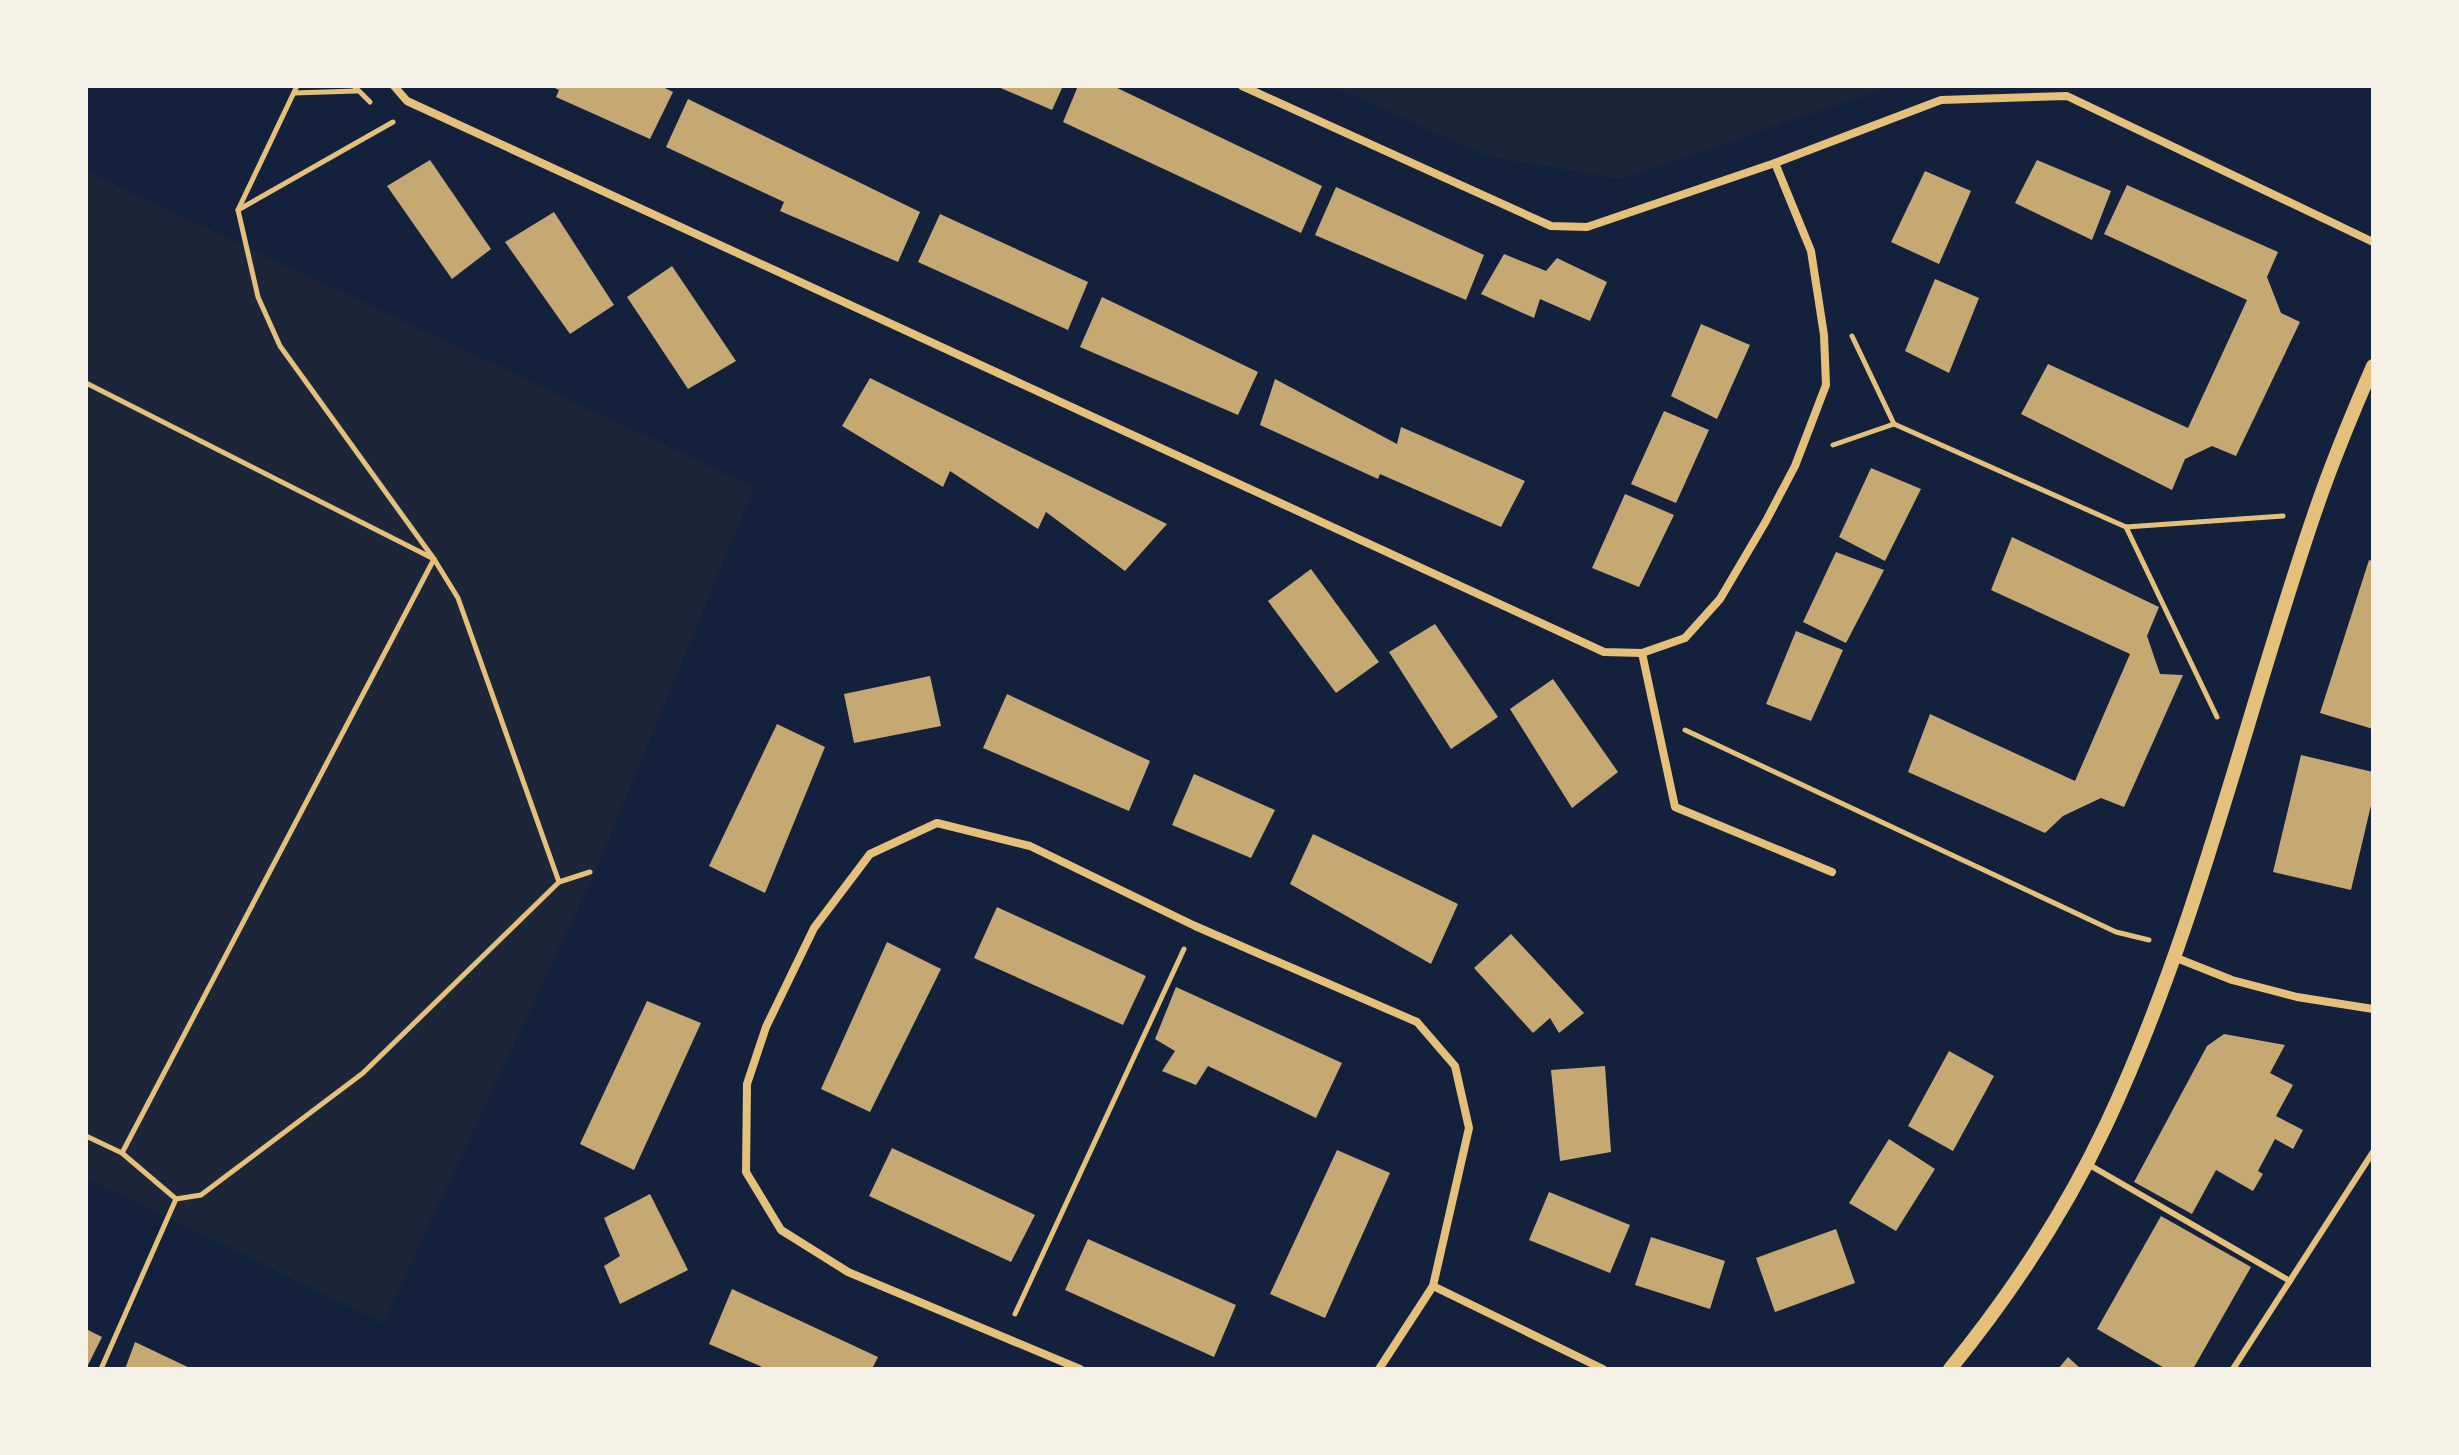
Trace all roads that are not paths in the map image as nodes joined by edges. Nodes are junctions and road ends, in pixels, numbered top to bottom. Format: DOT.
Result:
graph roads {
  1 [pos="394,86"];
  2 [pos="1242,86"];
  3 [pos="1775,163"];
  4 [pos="2373,242"];
  5 [pos="2373,366"];
  6 [pos="1642,653"];
  7 [pos="1832,872"];
  8 [pos="2175,952"];
  9 [pos="2373,1009"];
  10 [pos="2373,1152"];
  11 [pos="2086,1163"];
  12 [pos="2290,1281"];
  13 [pos="1433,1286"];
  14 [pos="1080,1369"];
  15 [pos="1379,1369"];
  16 [pos="1603,1369"];
  17 [pos="1950,1369"];
  18 [pos="2233,1369"];
  1 -- 6 [label="street"];
  2 -- 3 [label="street"];
  3 -- 4 [label="street"];
  3 -- 6 [label="street"];
  5 -- 8 [label="street"];
  6 -- 7 [label="street"];
  8 -- 9 [label="street"];
  8 -- 11 [label="street"];
  10 -- 12 [label="lane"];
  11 -- 12 [label="lane"];
  11 -- 17 [label="street"];
  12 -- 18 [label="lane"];
  13 -- 14 [label="street"];
  13 -- 15 [label="street"];
  13 -- 16 [label="street"];
}
